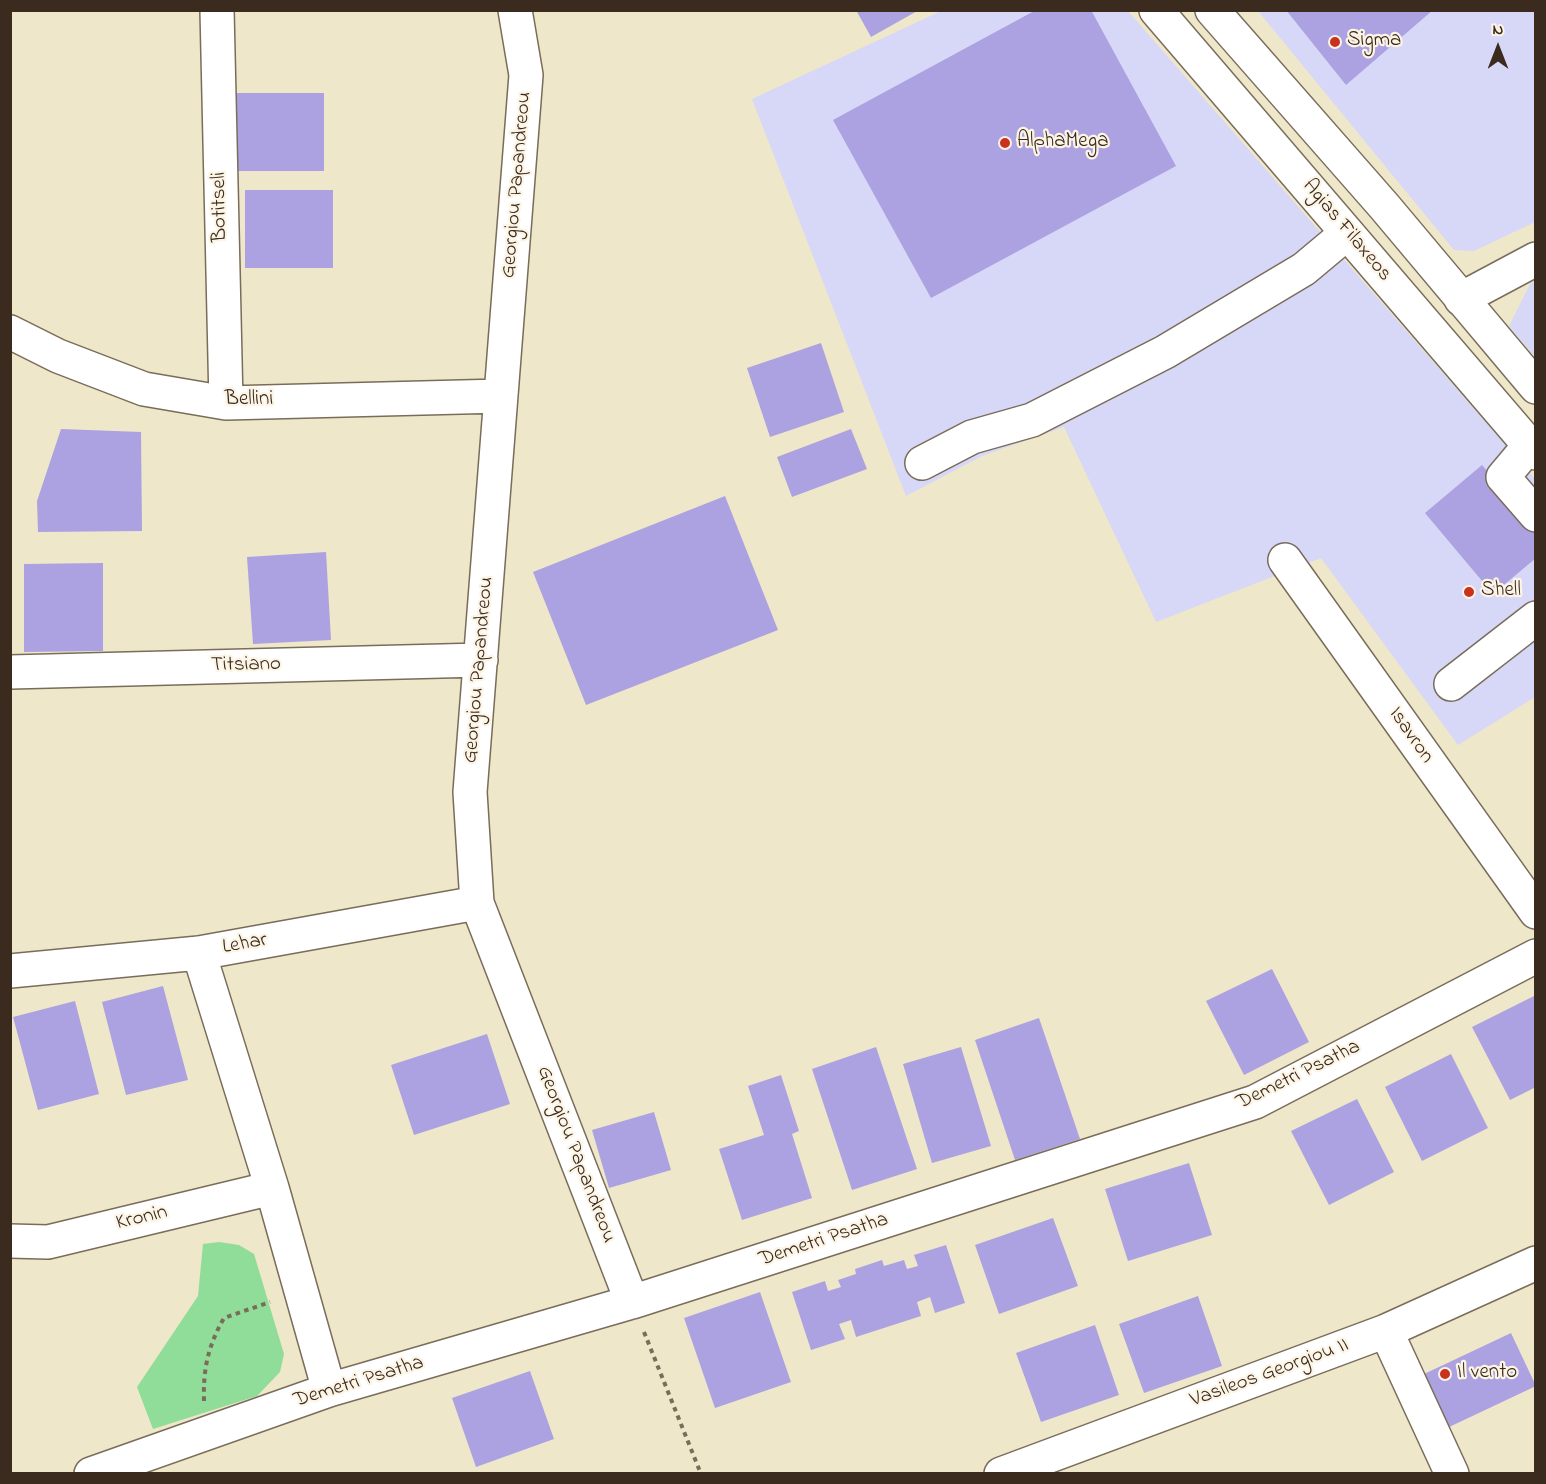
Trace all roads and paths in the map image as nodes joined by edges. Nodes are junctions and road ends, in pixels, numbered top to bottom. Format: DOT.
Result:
graph roads {
  1 [pos="217,10"];
  2 [pos="515,10"];
  3 [pos="1156,10"];
  4 [pos="1212,10"];
  5 [pos="1347,232"];
  6 [pos="1536,259"];
  7 [pos="1461,299"];
  8 [pos="10,332"];
  9 [pos="1536,387"];
  10 [pos="501,396"];
  11 [pos="226,403"];
  12 [pos="1532,450"];
  13 [pos="922,463"];
  14 [pos="1536,515"];
  15 [pos="1285,560"];
  16 [pos="1536,618"];
  17 [pos="481,660"];
  18 [pos="10,672"];
  19 [pos="1451,684"];
  20 [pos="477,903"];
  21 [pos="1536,912"];
  22 [pos="199,953"];
  23 [pos="1536,956"];
  24 [pos="10,971"];
  25 [pos="272,1188"];
  26 [pos="10,1241"];
  27 [pos="1536,1263"];
  28 [pos="273,1301"];
  29 [pos="632,1302"];
  30 [pos="1386,1331"];
  31 [pos="328,1390"];
  32 [pos="204,1403"];
  33 [pos="102,1471"];
  34 [pos="701,1473"];
  35 [pos="1001,1473"];
  36 [pos="1452,1473"];
  1 -- 11 [label="street, Botitseli"];
  2 -- 10 [label="street, Georgiou Papandreou"];
  3 -- 5 [label="street, Agias Filaxeos"];
  4 -- 7 [label="street, Agias Filaxeos"];
  5 -- 12 [label="street, Agias Filaxeos"];
  5 -- 13 [label="street"];
  6 -- 7 [label="street"];
  7 -- 9 [label="street, Agias Filaxeos"];
  8 -- 11 [label="street, Bellini"];
  10 -- 11 [label="street, Bellini"];
  10 -- 17 [label="street, Georgiou Papandreou"];
  12 -- 14 [label="street"];
  15 -- 21 [label="street, Isavron"];
  16 -- 19 [label="street"];
  17 -- 18 [label="street, Titsiano"];
  17 -- 20 [label="street, Georgiou Papandreou"];
  20 -- 22 [label="street, Lehar"];
  20 -- 29 [label="street, Georgiou Papandreou"];
  22 -- 24 [label="street, Lehar"];
  22 -- 25 [label="street"];
  23 -- 29 [label="street, Demetri Psatha"];
  25 -- 26 [label="street, Kronin"];
  25 -- 31 [label="street"];
  27 -- 30 [label="street, Vasileos Georgiou II"];
  28 -- 32 [label="path"];
  29 -- 31 [label="street, Demetri Psatha"];
  29 -- 34 [label="path"];
  30 -- 35 [label="street, Vasileos Georgiou II"];
  30 -- 36 [label="street"];
  31 -- 33 [label="street, Demetri Psatha"];
}
